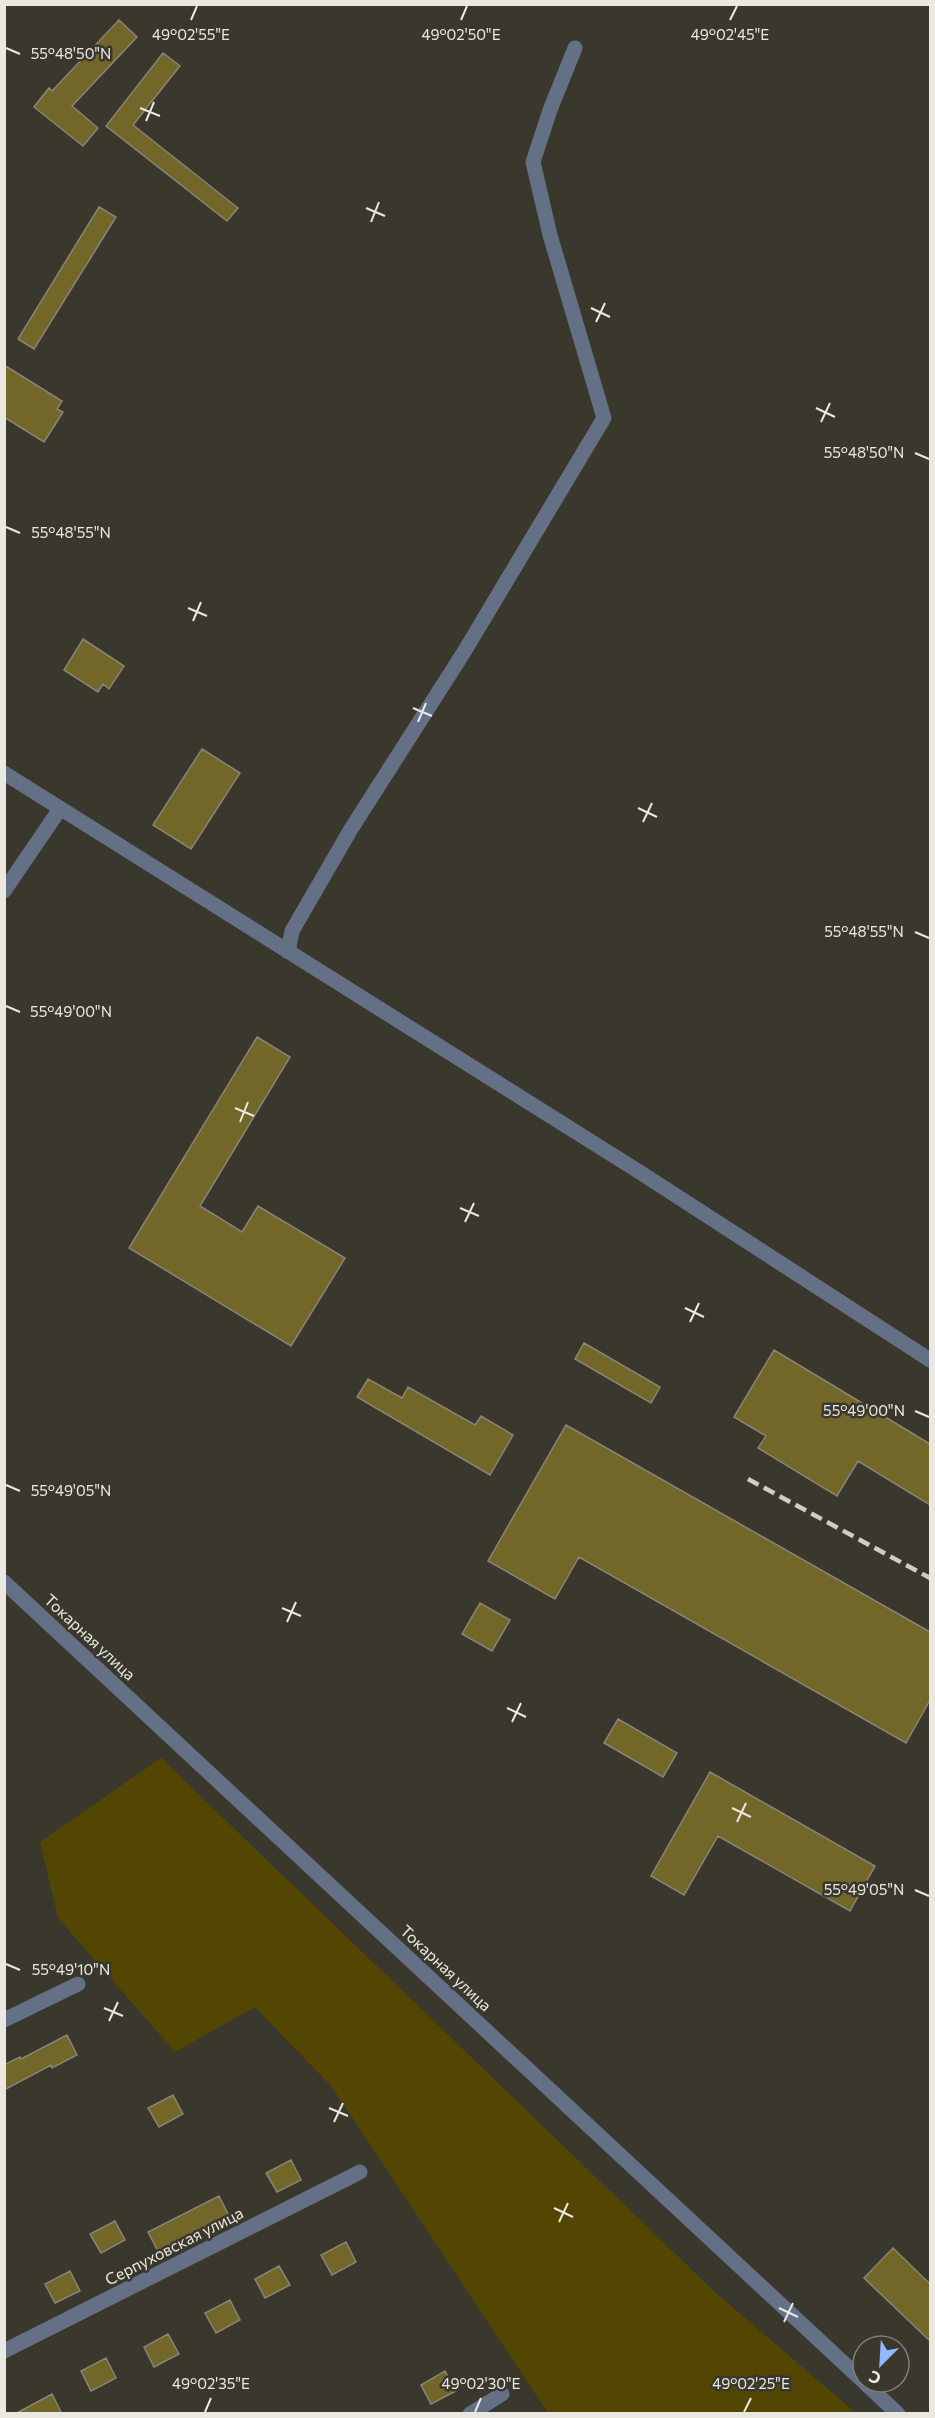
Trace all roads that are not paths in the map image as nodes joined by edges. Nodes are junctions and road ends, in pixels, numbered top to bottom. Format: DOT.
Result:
graph roads {
  1 [pos="575,48"];
  2 [pos="4,773"];
  3 [pos="60,809"];
  4 [pos="4,891"];
  5 [pos="288,952"];
  6 [pos="930,1360"];
  7 [pos="4,1582"];
  8 [pos="78,1984"];
  9 [pos="4,2020"];
  10 [pos="360,2172"];
  11 [pos="4,2351"];
  12 [pos="851,2369"];
  13 [pos="502,2394"];
  14 [pos="877,2394"];
  15 [pos="897,2413"];
  16 [pos="470,2414"];
  1 -- 5 [label="street"];
  2 -- 3 [label="street"];
  3 -- 4 [label="street"];
  3 -- 5 [label="street"];
  5 -- 6 [label="street"];
  7 -- 12 [label="street, Токарная улица"];
  8 -- 9 [label="street"];
  10 -- 11 [label="street, Серпуховская улица"];
  13 -- 16 [label="street"];
  14 -- 15 [label="street, Токарная улица"];
}
